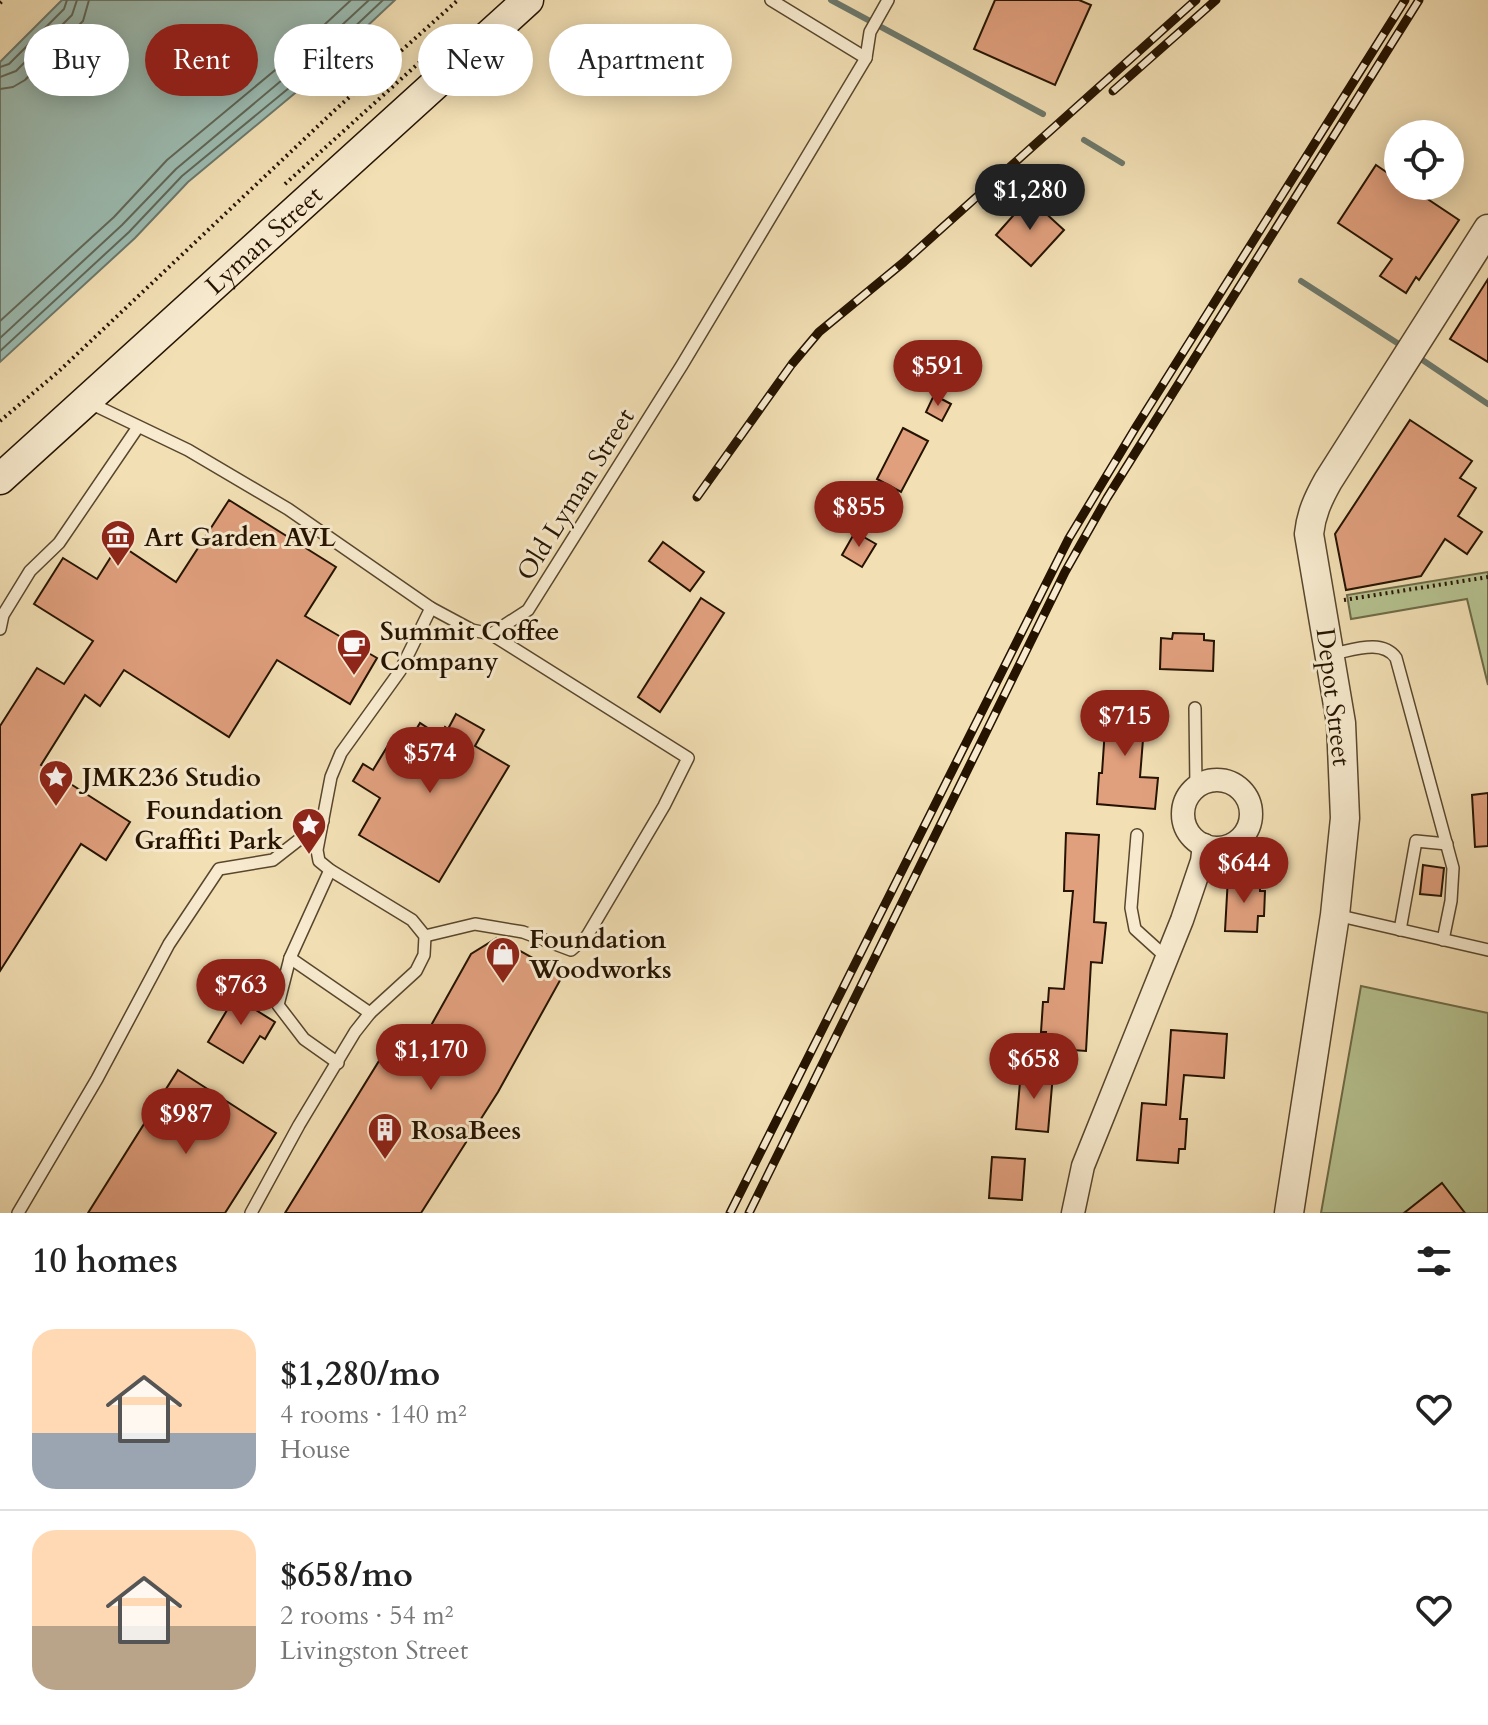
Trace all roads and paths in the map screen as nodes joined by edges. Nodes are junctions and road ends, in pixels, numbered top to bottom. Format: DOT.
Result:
graph roads {
  1 [pos="458,0"];
  2 [pos="528,0"];
  3 [pos="771,0"];
  4 [pos="886,3"];
  5 [pos="866,58"];
  6 [pos="1488,229"];
  7 [pos="87,401"];
  8 [pos="0,421"];
  9 [pos="138,427"];
  10 [pos="0,479"];
  11 [pos="1486,577"];
  12 [pos="1344,600"];
  13 [pos="431,608"];
  14 [pos="0,629"];
  15 [pos="491,634"];
  16 [pos="1331,654"];
  17 [pos="1195,708"];
  18 [pos="1196,787"];
  19 [pos="323,821"];
  20 [pos="1137,835"];
  21 [pos="1447,844"];
  22 [pos="1204,845"];
  23 [pos="330,870"];
  24 [pos="1335,915"];
  25 [pos="1400,930"];
  26 [pos="425,936"];
  27 [pos="1443,940"];
  28 [pos="1488,950"];
  29 [pos="290,958"];
  30 [pos="1167,958"];
  31 [pos="370,1013"];
  32 [pos="338,1063"];
  33 [pos="18,1213"];
  34 [pos="251,1213"];
  35 [pos="1073,1213"];
  36 [pos="1289,1213"];
  1 -- 8 [label="path"];
  2 -- 7 [label="main road, Lyman Street"];
  3 -- 5 [label="lane"];
  4 -- 5 [label="lane"];
  5 -- 15 [label="lane, Old Lyman Street"];
  6 -- 16 [label="street, Depot Street"];
  7 -- 9 [label="lane"];
  7 -- 10 [label="main road, Lyman Street"];
  9 -- 13 [label="lane"];
  9 -- 14 [label="lane"];
  11 -- 12 [label="path"];
  13 -- 15 [label="lane"];
  13 -- 19 [label="lane"];
  15 -- 26 [label="lane"];
  16 -- 21 [label="lane"];
  16 -- 24 [label="street, Depot Street"];
  17 -- 18 [label="lane"];
  18 -- 22 [label="street"];
  18 -- 22 [label="street"];
  19 -- 23 [label="lane"];
  19 -- 33 [label="lane"];
  20 -- 30 [label="lane"];
  21 -- 25 [label="lane"];
  21 -- 27 [label="lane"];
  22 -- 30 [label="street"];
  23 -- 26 [label="lane"];
  23 -- 29 [label="lane"];
  24 -- 25 [label="lane"];
  24 -- 36 [label="street, Depot Street"];
  25 -- 27 [label="lane"];
  26 -- 31 [label="lane"];
  27 -- 28 [label="lane"];
  29 -- 31 [label="lane"];
  29 -- 32 [label="lane"];
  30 -- 35 [label="street"];
  31 -- 32 [label="lane"];
  32 -- 34 [label="lane"];
}
